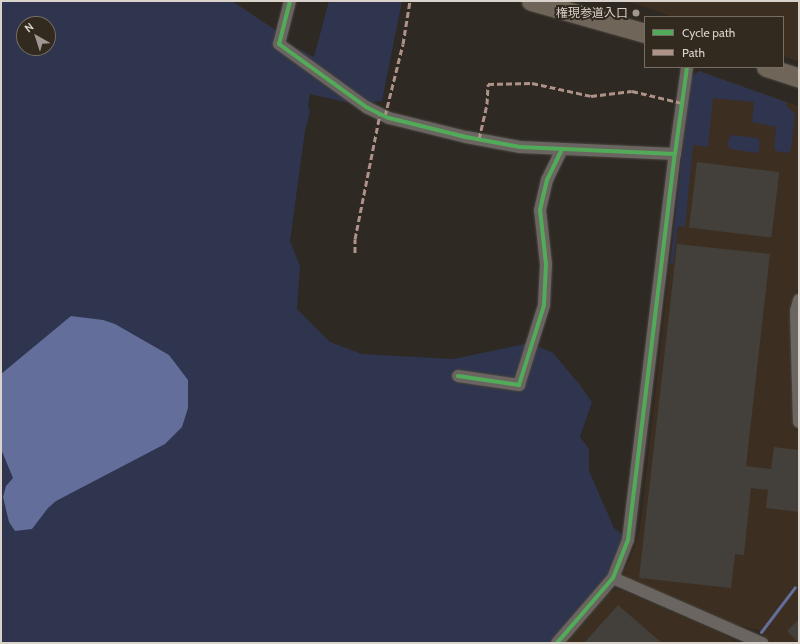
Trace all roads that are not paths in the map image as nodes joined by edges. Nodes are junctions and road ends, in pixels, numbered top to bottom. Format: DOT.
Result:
graph roads {
  1 [pos="290,1"];
  2 [pos="531,1"];
  3 [pos="567,7"];
  4 [pos="644,33"];
  5 [pos="687,68"];
  6 [pos="769,68"];
  7 [pos="799,78"];
  8 [pos="562,149"];
  9 [pos="675,154"];
  10 [pos="799,300"];
  11 [pos="458,376"];
  12 [pos="799,422"];
  13 [pos="614,578"];
  14 [pos="557,643"];
  15 [pos="762,643"];
  1 -- 8 [label="street"];
  2 -- 3 [label="main road"];
  3 -- 4 [label="main road"];
  5 -- 9 [label="street"];
  6 -- 7 [label="main road"];
  8 -- 9 [label="street"];
  8 -- 11 [label="street"];
  9 -- 13 [label="street"];
  10 -- 12 [label="street"];
  13 -- 14 [label="street"];
  13 -- 15 [label="street"];
}
